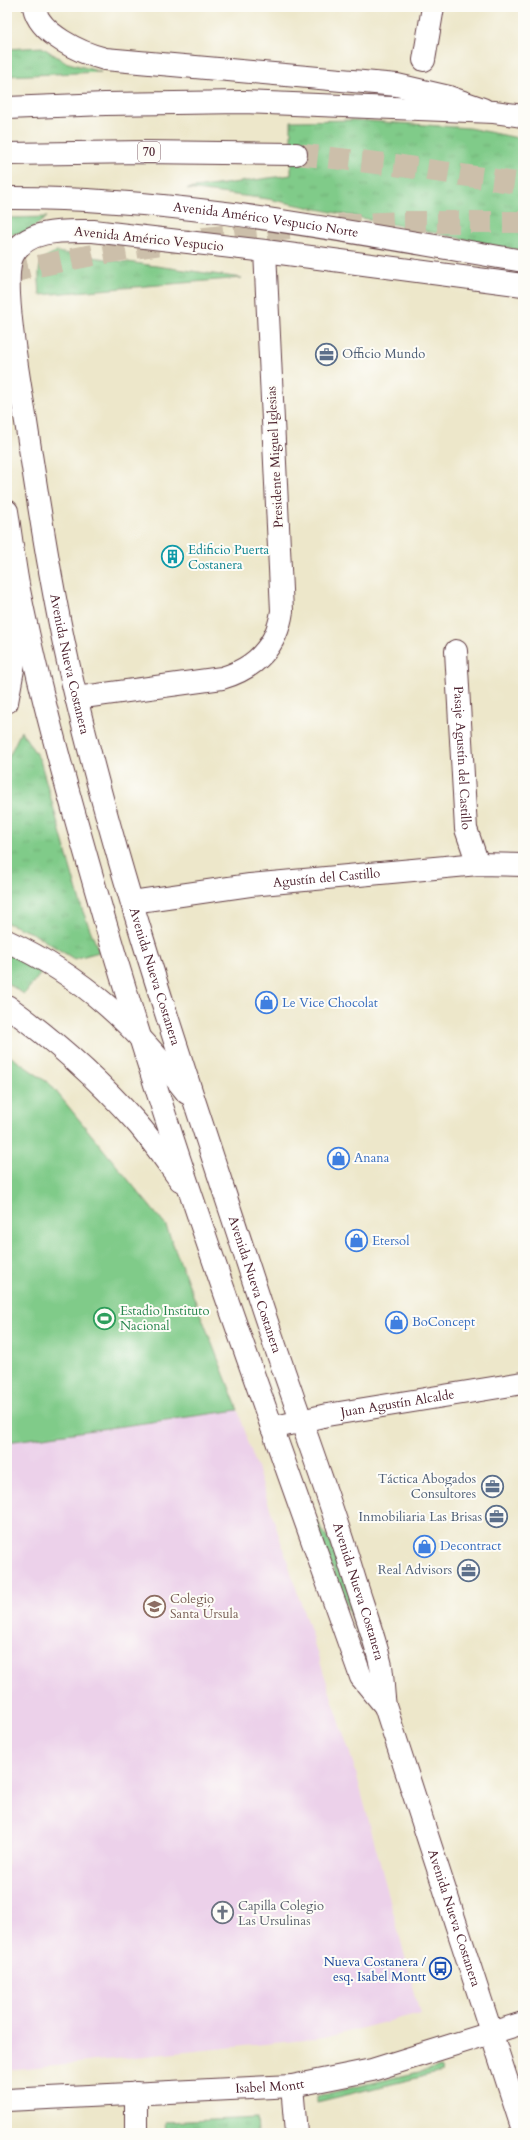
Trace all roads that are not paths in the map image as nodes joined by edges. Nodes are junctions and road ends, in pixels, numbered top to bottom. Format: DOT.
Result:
graph roads {
  1 [pos="34,7"];
  2 [pos="432,7"];
  3 [pos="424,60"];
  4 [pos="7,108"];
  5 [pos="494,112"];
  6 [pos="523,116"];
  7 [pos="7,154"];
  8 [pos="296,154"];
  9 [pos="7,198"];
  10 [pos="33,238"];
  11 [pos="265,251"];
  12 [pos="523,261"];
  13 [pos="523,285"];
  14 [pos="7,511"];
  15 [pos="19,588"];
  16 [pos="456,651"];
  17 [pos="76,698"];
  18 [pos="7,702"];
  19 [pos="478,864"];
  20 [pos="523,865"];
  21 [pos="132,902"];
  22 [pos="7,941"];
  23 [pos="7,1006"];
  24 [pos="140,1036"];
  25 [pos="196,1103"];
  26 [pos="191,1196"];
  27 [pos="523,1383"];
  28 [pos="300,1421"];
  29 [pos="272,1428"];
  30 [pos="385,1706"];
  31 [pos="523,2023"];
  32 [pos="491,2034"];
  33 [pos="292,2086"];
  34 [pos="136,2093"];
  35 [pos="7,2100"];
  36 [pos="523,2130"];
  37 [pos="136,2133"];
  38 [pos="296,2133"];
  1 -- 5 [label="main road"];
  2 -- 3 [label="main road"];
  4 -- 5 [label="main road"];
  5 -- 6 [label="main road"];
  7 -- 8 [label="main road, 70"];
  9 -- 12 [label="main road, Avenida Américo Vespucio Norte"];
  10 -- 11 [label="main road, Avenida Américo Vespucio"];
  10 -- 17 [label="main road, Avenida Nueva Costanera"];
  11 -- 13 [label="main road"];
  11 -- 17 [label="main road, Presidente Miguel Iglesias"];
  14 -- 15 [label="main road, Avenida Nueva Costanera"];
  15 -- 18 [label="main road"];
  15 -- 24 [label="main road, Avenida Nueva Costanera"];
  16 -- 19 [label="main road, Pasaje Agustín del Castillo"];
  17 -- 21 [label="main road, Avenida Nueva Costanera"];
  19 -- 20 [label="main road, Agustín del Castillo"];
  19 -- 21 [label="main road, Agustín del Castillo"];
  21 -- 25 [label="main road, Avenida Nueva Costanera"];
  22 -- 24 [label="main road"];
  23 -- 26 [label="main road, Avenida Nueva Costanera"];
  24 -- 25 [label="main road"];
  24 -- 26 [label="main road, Avenida Nueva Costanera"];
  25 -- 28 [label="main road, Avenida Nueva Costanera"];
  26 -- 29 [label="main road, Avenida Nueva Costanera"];
  27 -- 28 [label="main road, Juan Agustín Alcalde"];
  28 -- 29 [label="main road, Juan Agustín Alcalde"];
  28 -- 30 [label="main road, Avenida Nueva Costanera"];
  29 -- 30 [label="main road, Avenida Nueva Costanera"];
  30 -- 32 [label="main road, Avenida Nueva Costanera"];
  31 -- 32 [label="main road, Isabel Montt"];
  32 -- 33 [label="main road, Isabel Montt"];
  32 -- 36 [label="main road, Avenida Nueva Costanera"];
  33 -- 34 [label="main road, Isabel Montt"];
  33 -- 38 [label="main road"];
  34 -- 35 [label="main road, Isabel Montt"];
  34 -- 37 [label="main road"];
}
